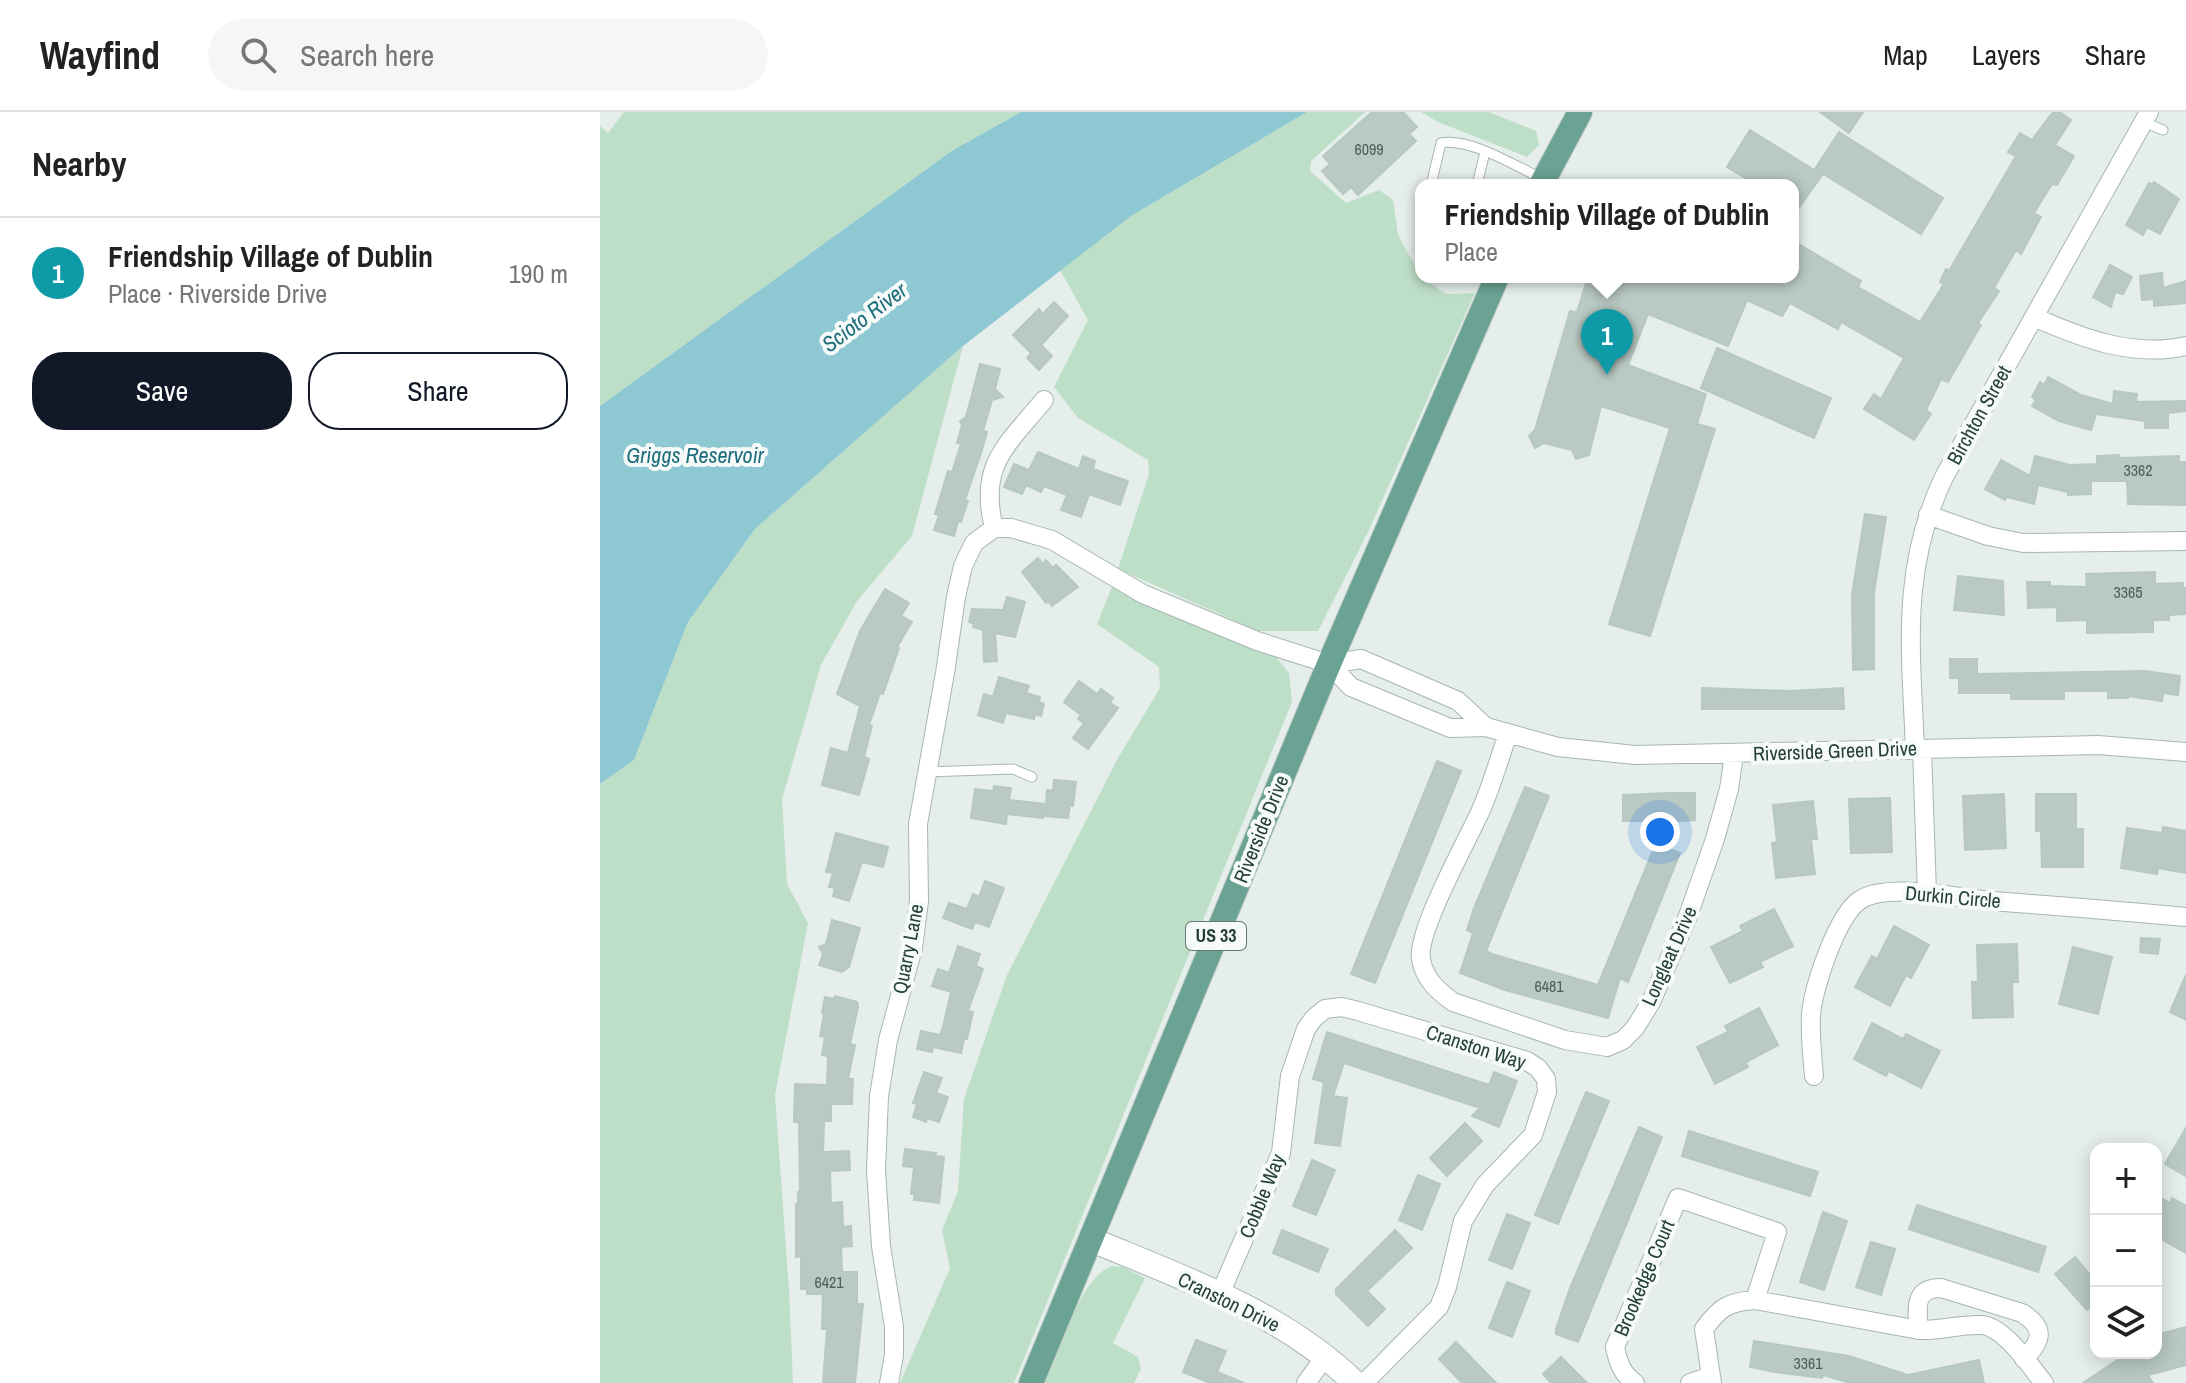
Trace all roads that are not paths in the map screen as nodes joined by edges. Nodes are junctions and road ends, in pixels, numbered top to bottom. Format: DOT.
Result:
graph roads {
  1 [pos="1580,112"];
  2 [pos="2146,117"];
  3 [pos="2163,130"];
  4 [pos="1485,152"];
  5 [pos="1432,179"];
  6 [pos="1478,179"];
  7 [pos="1537,179"];
  8 [pos="1545,179"];
  9 [pos="1494,283"];
  10 [pos="2034,317"];
  11 [pos="2186,346"];
  12 [pos="1044,400"];
  13 [pos="1928,515"];
  14 [pos="994,528"];
  15 [pos="2186,541"];
  16 [pos="1329,664"];
  17 [pos="1486,727"];
  18 [pos="1508,734"];
  19 [pos="1919,749"];
  20 [pos="2186,752"];
  21 [pos="1734,754"];
  22 [pos="926,772"];
  23 [pos="1032,777"];
  24 [pos="1927,893"];
  25 [pos="2186,917"];
  26 [pos="1325,1009"];
  27 [pos="1814,1076"];
  28 [pos="1092,1240"];
  29 [pos="1220,1294"];
  30 [pos="1755,1300"];
  31 [pos="1919,1330"];
  32 [pos="1325,1357"];
  33 [pos="2024,1359"];
  34 [pos="1711,1380"];
  35 [pos="889,1383"];
  36 [pos="1031,1383"];
  37 [pos="1306,1383"];
  38 [pos="1355,1383"];
  39 [pos="1364,1383"];
  40 [pos="1635,1383"];
  41 [pos="1690,1383"];
  42 [pos="2044,1383"];
  1 -- 8 [label="main road"];
  2 -- 3 [label="lane"];
  2 -- 10 [label="street, Birchton Street"];
  4 -- 5 [label="lane"];
  4 -- 6 [label="lane"];
  4 -- 7 [label="lane"];
  9 -- 16 [label="main road, Riverside Drive / US 33"];
  10 -- 11 [label="street"];
  10 -- 13 [label="street, Birchton Street"];
  12 -- 14 [label="street"];
  13 -- 15 [label="street"];
  13 -- 19 [label="street, Birchton Street"];
  14 -- 16 [label="street"];
  14 -- 22 [label="street, Quarry Lane"];
  16 -- 17 [label="street, Riverside Green Drive"];
  16 -- 17 [label="street, Riverside Green Drive"];
  16 -- 28 [label="main road, Riverside Drive / US 33"];
  17 -- 18 [label="street, Riverside Green Drive"];
  18 -- 21 [label="street, Riverside Green Drive"];
  18 -- 21 [label="street, Longleat Drive"];
  19 -- 20 [label="street, Riverside Green Drive"];
  19 -- 21 [label="street, Riverside Green Drive"];
  19 -- 24 [label="street, Birchton Street"];
  22 -- 23 [label="lane"];
  22 -- 35 [label="street, Quarry Lane"];
  24 -- 25 [label="street, Durkin Circle"];
  24 -- 27 [label="street, Durkin Circle"];
  26 -- 29 [label="street, Cobble Way"];
  26 -- 39 [label="street, Cranston Way"];
  28 -- 29 [label="street, Cranston Drive"];
  28 -- 36 [label="main road, Riverside Drive / US 33"];
  29 -- 32 [label="street, Cranston Drive"];
  30 -- 31 [label="street"];
  30 -- 34 [label="street"];
  30 -- 40 [label="street, Brookedge Court"];
  31 -- 33 [label="street"];
  31 -- 33 [label="street"];
  32 -- 37 [label="street"];
  32 -- 38 [label="street, Cranston Drive"];
  33 -- 42 [label="street"];
  34 -- 41 [label="street"];
}
